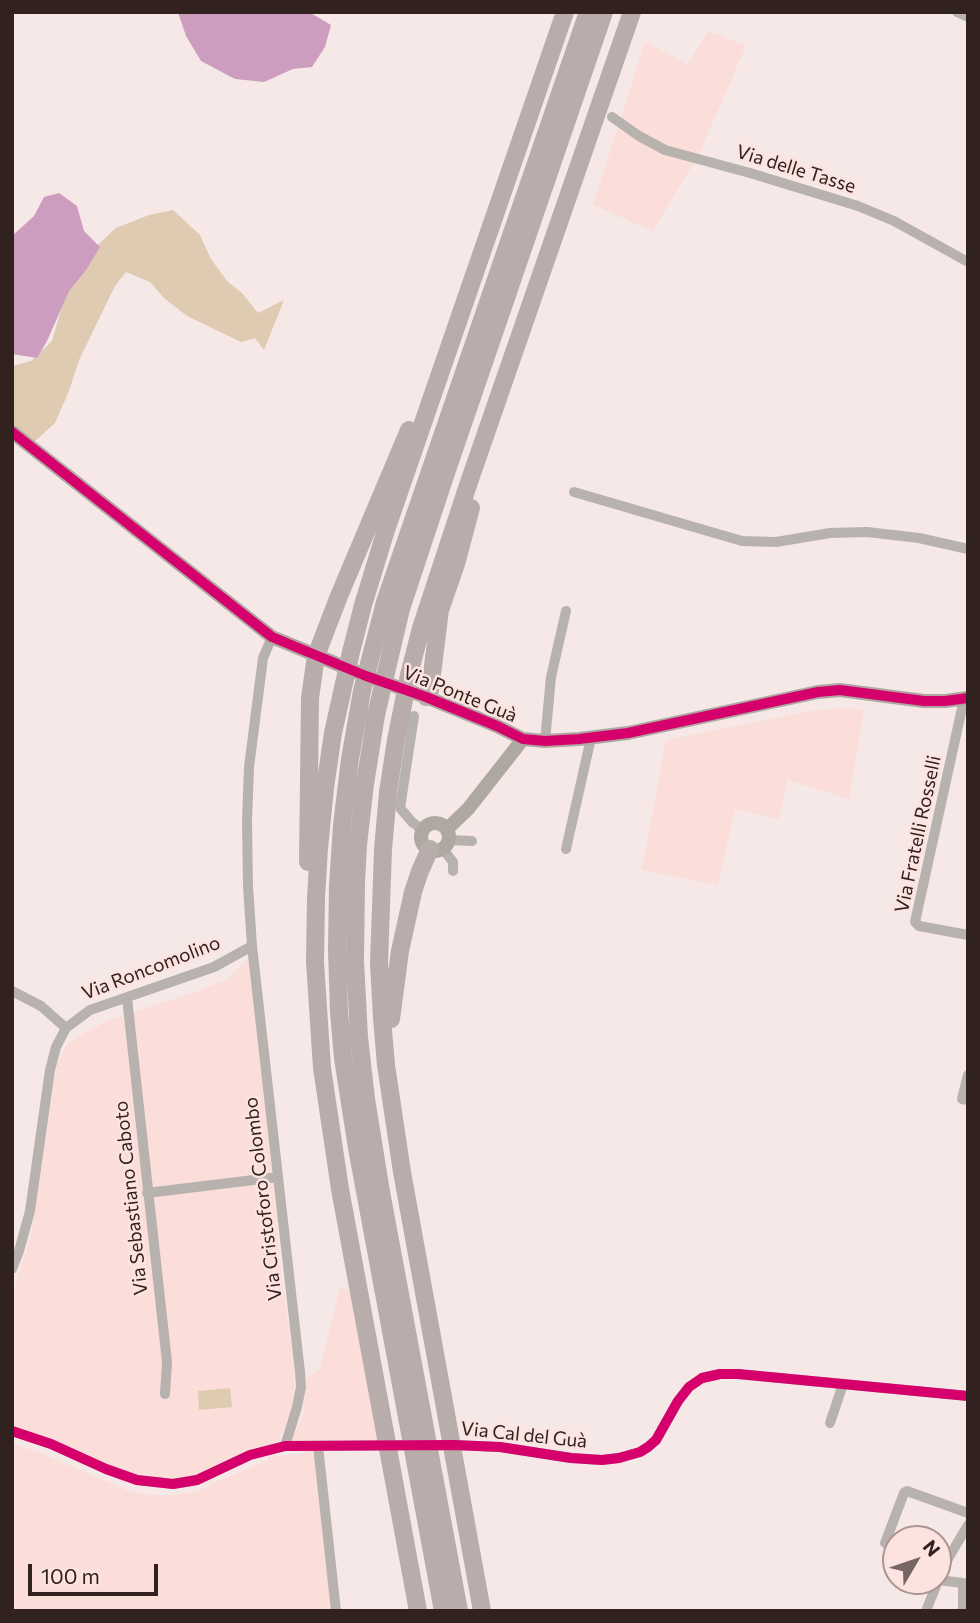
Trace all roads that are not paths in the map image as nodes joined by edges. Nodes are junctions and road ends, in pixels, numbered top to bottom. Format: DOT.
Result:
graph roads {
  1 [pos="565,12"];
  2 [pos="588,12"];
  3 [pos="604,12"];
  4 [pos="957,12"];
  5 [pos="631,16"];
  6 [pos="968,17"];
  7 [pos="612,117"];
  8 [pos="968,262"];
  9 [pos="463,306"];
  10 [pos="523,329"];
  11 [pos="12,432"];
  12 [pos="574,492"];
  13 [pos="968,549"];
  14 [pos="566,611"];
  15 [pos="271,637"];
  16 [pos="316,656"];
  17 [pos="426,697"];
  18 [pos="966,698"];
  19 [pos="414,716"];
  20 [pos="591,738"];
  21 [pos="523,739"];
  22 [pos="545,741"];
  23 [pos="423,830"];
  24 [pos="442,841"];
  25 [pos="472,841"];
  26 [pos="566,849"];
  27 [pos="453,871"];
  28 [pos="968,935"];
  29 [pos="252,946"];
  30 [pos="12,991"];
  31 [pos="127,998"];
  32 [pos="66,1028"];
  33 [pos="322,1068"];
  34 [pos="968,1074"];
  35 [pos="965,1100"];
  36 [pos="402,1172"];
  37 [pos="278,1177"];
  38 [pos="147,1193"];
  39 [pos="12,1269"];
  40 [pos="843,1384"];
  41 [pos="165,1394"];
  42 [pos="968,1396"];
  43 [pos="830,1423"];
  44 [pos="12,1431"];
  45 [pos="285,1446"];
  46 [pos="318,1446"];
  47 [pos="968,1513"];
  48 [pos="892,1525"];
  49 [pos="968,1525"];
  50 [pos="952,1552"];
  51 [pos="952,1582"];
  52 [pos="336,1611"];
  53 [pos="418,1611"];
  54 [pos="443,1611"];
  55 [pos="459,1611"];
  56 [pos="482,1611"];
  57 [pos="963,1611"];
  1 -- 9 [label="highway"];
  2 -- 54 [label="highway"];
  3 -- 55 [label="highway"];
  4 -- 6 [label="street"];
  5 -- 10 [label="highway"];
  7 -- 8 [label="street, Via delle Tasse"];
  9 -- 16 [label="highway"];
  9 -- 33 [label="highway"];
  10 -- 17 [label="highway"];
  10 -- 36 [label="highway"];
  11 -- 15 [label="street, Via Ponte Guà"];
  12 -- 13 [label="street"];
  14 -- 22 [label="street"];
  15 -- 16 [label="street, Via Ponte Guà"];
  15 -- 29 [label="street, Via Cristoforo Colombo"];
  16 -- 17 [label="street, Via Ponte Guà"];
  16 -- 33 [label="highway"];
  17 -- 21 [label="street, Via Ponte Guà"];
  18 -- 20 [label="street, Via Ponte Guà"];
  18 -- 28 [label="street, Via Fratelli Rosselli"];
  19 -- 23 [label="street"];
  20 -- 22 [label="street, Via Ponte Guà"];
  20 -- 26 [label="street"];
  21 -- 22 [label="street, Via Ponte Guà"];
  21 -- 24 [label="street"];
  23 -- 24 [label="street"];
  23 -- 24 [label="street"];
  24 -- 25 [label="street"];
  24 -- 27 [label="street"];
  24 -- 36 [label="highway"];
  29 -- 31 [label="street, Via Roncomolino"];
  29 -- 37 [label="street, Via Cristoforo Colombo"];
  30 -- 32 [label="street"];
  31 -- 32 [label="street, Via Roncomolino"];
  31 -- 38 [label="street, Via Sebastiano Caboto"];
  32 -- 39 [label="street"];
  33 -- 53 [label="highway"];
  34 -- 35 [label="street"];
  36 -- 56 [label="highway"];
  37 -- 38 [label="street"];
  37 -- 45 [label="street, Via Cristoforo Colombo"];
  38 -- 41 [label="street, Via Sebastiano Caboto"];
  40 -- 42 [label="street, Via Cal del Guà"];
  40 -- 43 [label="street"];
  40 -- 46 [label="street, Via Cal del Guà"];
  44 -- 45 [label="street, Via Cal del Guà"];
  45 -- 46 [label="street, Via Cal del Guà"];
  46 -- 52 [label="street"];
  47 -- 48 [label="street"];
  49 -- 50 [label="street"];
  51 -- 57 [label="street"];
}
